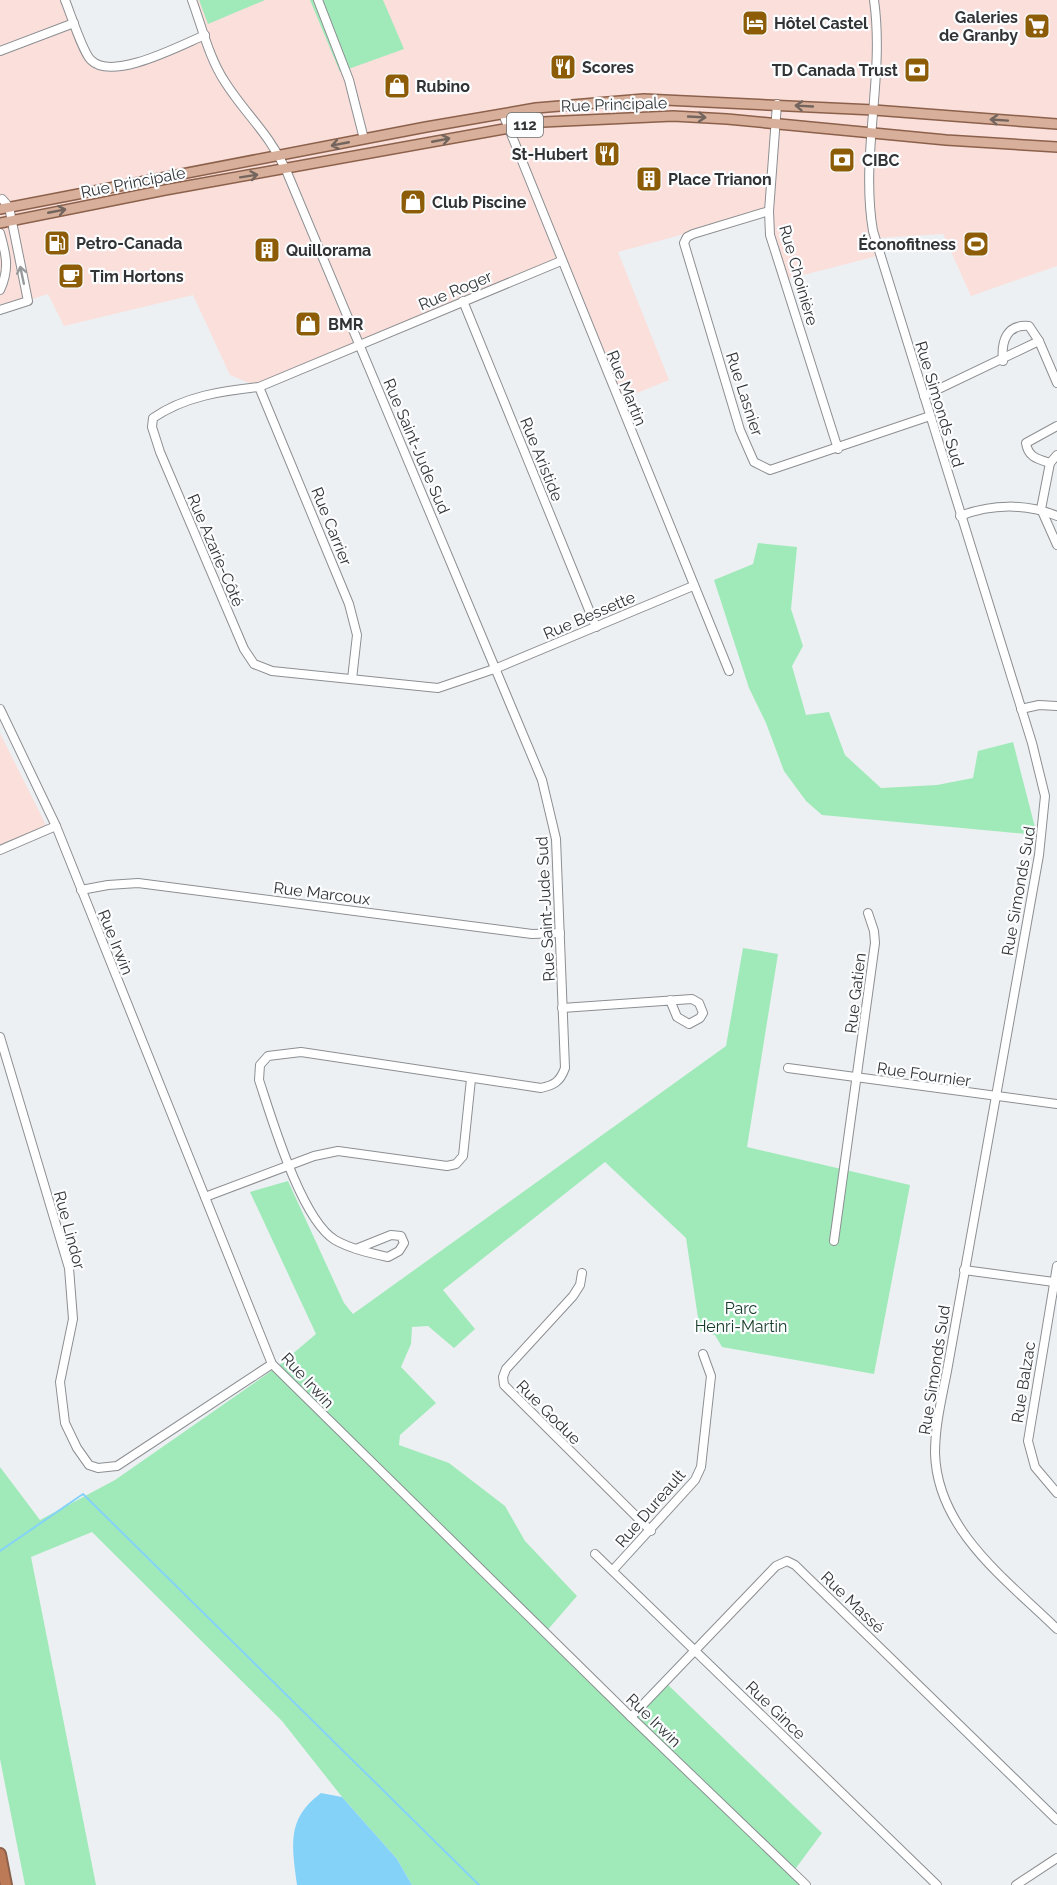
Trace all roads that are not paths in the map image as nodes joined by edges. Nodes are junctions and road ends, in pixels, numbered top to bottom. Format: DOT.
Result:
graph roads {
  1 [pos="64,0"];
  2 [pos="192,0"];
  3 [pos="318,0"];
  4 [pos="874,0"];
  5 [pos="74,23"];
  6 [pos="205,35"];
  7 [pos="0,51"];
  8 [pos="777,104"];
  9 [pos="874,110"];
  10 [pos="503,114"];
  11 [pos="776,122"];
  12 [pos="1057,124"];
  13 [pos="508,128"];
  14 [pos="872,132"];
  15 [pos="364,139"];
  16 [pos="1057,147"];
  17 [pos="279,156"];
  18 [pos="286,170"];
  19 [pos="0,188"];
  20 [pos="1,200"];
  21 [pos="4,208"];
  22 [pos="769,211"];
  23 [pos="11,221"];
  24 [pos="0,223"];
  25 [pos="0,233"];
  26 [pos="561,261"];
  27 [pos="0,290"];
  28 [pos="463,301"];
  29 [pos="0,310"];
  30 [pos="1039,341"];
  31 [pos="359,345"];
  32 [pos="1003,361"];
  33 [pos="1057,383"];
  34 [pos="259,387"];
  35 [pos="924,396"];
  36 [pos="930,416"];
  37 [pos="1057,426"];
  38 [pos="838,449"];
  39 [pos="1057,455"];
  40 [pos="1050,463"];
  41 [pos="1041,509"];
  42 [pos="960,516"];
  43 [pos="1057,516"];
  44 [pos="1057,545"];
  45 [pos="693,586"];
  46 [pos="597,627"];
  47 [pos="497,668"];
  48 [pos="729,671"];
  49 [pos="351,680"];
  50 [pos="1057,706"];
  51 [pos="0,709"];
  52 [pos="1021,709"];
  53 [pos="56,826"];
  54 [pos="0,850"];
  55 [pos="81,890"];
  56 [pos="868,913"];
  57 [pos="560,933"];
  58 [pos="670,1000"];
  59 [pos="562,1008"];
  60 [pos="0,1037"];
  61 [pos="788,1068"];
  62 [pos="857,1078"];
  63 [pos="471,1079"];
  64 [pos="994,1097"];
  65 [pos="1057,1104"];
  66 [pos="289,1166"];
  67 [pos="205,1197"];
  68 [pos="834,1241"];
  69 [pos="356,1249"];
  70 [pos="1057,1266"];
  71 [pos="964,1270"];
  72 [pos="582,1273"];
  73 [pos="1053,1282"];
  74 [pos="703,1354"];
  75 [pos="272,1364"];
  76 [pos="1057,1493"];
  77 [pos="651,1530"];
  78 [pos="596,1554"];
  79 [pos="613,1570"];
  80 [pos="1057,1629"];
  81 [pos="694,1650"];
  82 [pos="631,1717"];
  83 [pos="1057,1820"];
  84 [pos="0,1854"];
  85 [pos="1057,1858"];
  86 [pos="6,1885"];
  87 [pos="806,1885"];
  88 [pos="937,1885"];
  89 [pos="1016,1885"];
  1 -- 5 [label="street"];
  2 -- 6 [label="street, Rue Saint-Jude Sud"];
  3 -- 15 [label="street"];
  4 -- 9 [label="street, Rue Simonds Sud"];
  5 -- 6 [label="street"];
  5 -- 7 [label="street"];
  6 -- 17 [label="street, Rue Saint-Jude Sud"];
  9 -- 8 [label="main road, Rue Principale / 112, one-way"];
  8 -- 10 [label="main road, Rue Principale / 112"];
  8 -- 11 [label="street, Rue Choinière"];
  12 -- 9 [label="main road, Rue Principale / 112, one-way"];
  9 -- 14 [label="street, Rue Simonds Sud"];
  10 -- 13 [label="street, Rue Martin"];
  10 -- 15 [label="main road, Rue Principale / 112"];
  13 -- 11 [label="main road, Rue Principale / 112, one-way"];
  11 -- 14 [label="main road, Rue Principale / 112"];
  11 -- 22 [label="street, Rue Choinière"];
  18 -- 13 [label="main road, Rue Principale / 112, one-way"];
  13 -- 26 [label="street, Rue Martin"];
  14 -- 16 [label="main road, Rue Principale / 112"];
  14 -- 35 [label="street, Rue Simonds Sud"];
  15 -- 17 [label="main road, Rue Principale / 112, one-way"];
  17 -- 18 [label="street, Rue Saint-Jude Sud"];
  17 -- 21 [label="main road, Rue Principale / 112"];
  23 -- 18 [label="main road, Rue Principale / 112, one-way"];
  18 -- 31 [label="street, Rue Saint-Jude Sud"];
  19 -- 20 [label="street"];
  20 -- 21 [label="street"];
  21 -- 23 [label="street"];
  22 -- 38 [label="street, Rue Choinière"];
  22 -- 38 [label="street, Rue Lasnier"];
  23 -- 24 [label="main road, Rue Principale / 112"];
  29 -- 23 [label="street, one-way"];
  25 -- 27 [label="street"];
  26 -- 28 [label="street, Rue Roger"];
  26 -- 45 [label="street, Rue Martin"];
  28 -- 31 [label="street, Rue Roger"];
  28 -- 46 [label="street, Rue Aristide"];
  30 -- 32 [label="street"];
  30 -- 32 [label="street"];
  30 -- 33 [label="street"];
  31 -- 34 [label="street, Rue Azarie-Côté"];
  31 -- 47 [label="street, Rue Saint-Jude Sud"];
  32 -- 35 [label="street"];
  34 -- 49 [label="street, Rue Carrier"];
  34 -- 49 [label="street, Rue Azarie-Côté"];
  35 -- 36 [label="street, Rue Simonds Sud"];
  36 -- 38 [label="street, Rue Lasnier"];
  36 -- 42 [label="street, Rue Simonds Sud"];
  37 -- 40 [label="street"];
  39 -- 40 [label="street"];
  40 -- 41 [label="street"];
  41 -- 42 [label="street"];
  41 -- 43 [label="street"];
  41 -- 44 [label="street"];
  42 -- 52 [label="street, Rue Simonds Sud"];
  45 -- 46 [label="street, Rue Bessette"];
  45 -- 48 [label="street, Rue Martin"];
  46 -- 47 [label="street, Rue Bessette"];
  47 -- 49 [label="street, Rue Azarie-Côté"];
  47 -- 57 [label="street, Rue Saint-Jude Sud"];
  50 -- 52 [label="street"];
  51 -- 53 [label="street, Rue Irwin"];
  52 -- 64 [label="street, Rue Simonds Sud"];
  53 -- 54 [label="street"];
  53 -- 55 [label="street, Rue Irwin"];
  55 -- 57 [label="street, Rue Marcoux"];
  55 -- 67 [label="street, Rue Irwin"];
  56 -- 62 [label="street, Rue Gatien"];
  57 -- 59 [label="street, Rue Saint-Jude Sud"];
  58 -- 59 [label="street"];
  59 -- 63 [label="street, Rue Saint-Jude Sud"];
  60 -- 75 [label="street, Rue Lindor"];
  61 -- 62 [label="street, Rue Fournier"];
  62 -- 64 [label="street, Rue Fournier"];
  62 -- 68 [label="street, Rue Gatien"];
  63 -- 66 [label="street"];
  63 -- 66 [label="street, Rue Saint-Jude Sud"];
  64 -- 65 [label="street, Rue Fournier"];
  64 -- 71 [label="street, Rue Simonds Sud"];
  66 -- 67 [label="street"];
  66 -- 69 [label="street, Rue Saint-Jude Sud"];
  67 -- 75 [label="street, Rue Irwin"];
  69 -- 69 [label="street, Rue Saint-Jude Sud"];
  70 -- 73 [label="street, Rue Balzac"];
  71 -- 73 [label="street"];
  71 -- 80 [label="street, Rue Simonds Sud"];
  72 -- 77 [label="street, Rue Godue"];
  73 -- 76 [label="street, Rue Balzac"];
  74 -- 77 [label="street, Rue Dureault"];
  75 -- 82 [label="street, Rue Irwin"];
  77 -- 79 [label="street, Rue Dureault"];
  78 -- 79 [label="street, Rue Gince"];
  79 -- 81 [label="street, Rue Gince"];
  81 -- 82 [label="street, Rue Massé"];
  81 -- 83 [label="street, Rue Massé"];
  81 -- 88 [label="street, Rue Gince"];
  82 -- 87 [label="street, Rue Irwin"];
  84 -- 86 [label="highway"];
  85 -- 89 [label="street"];
}
